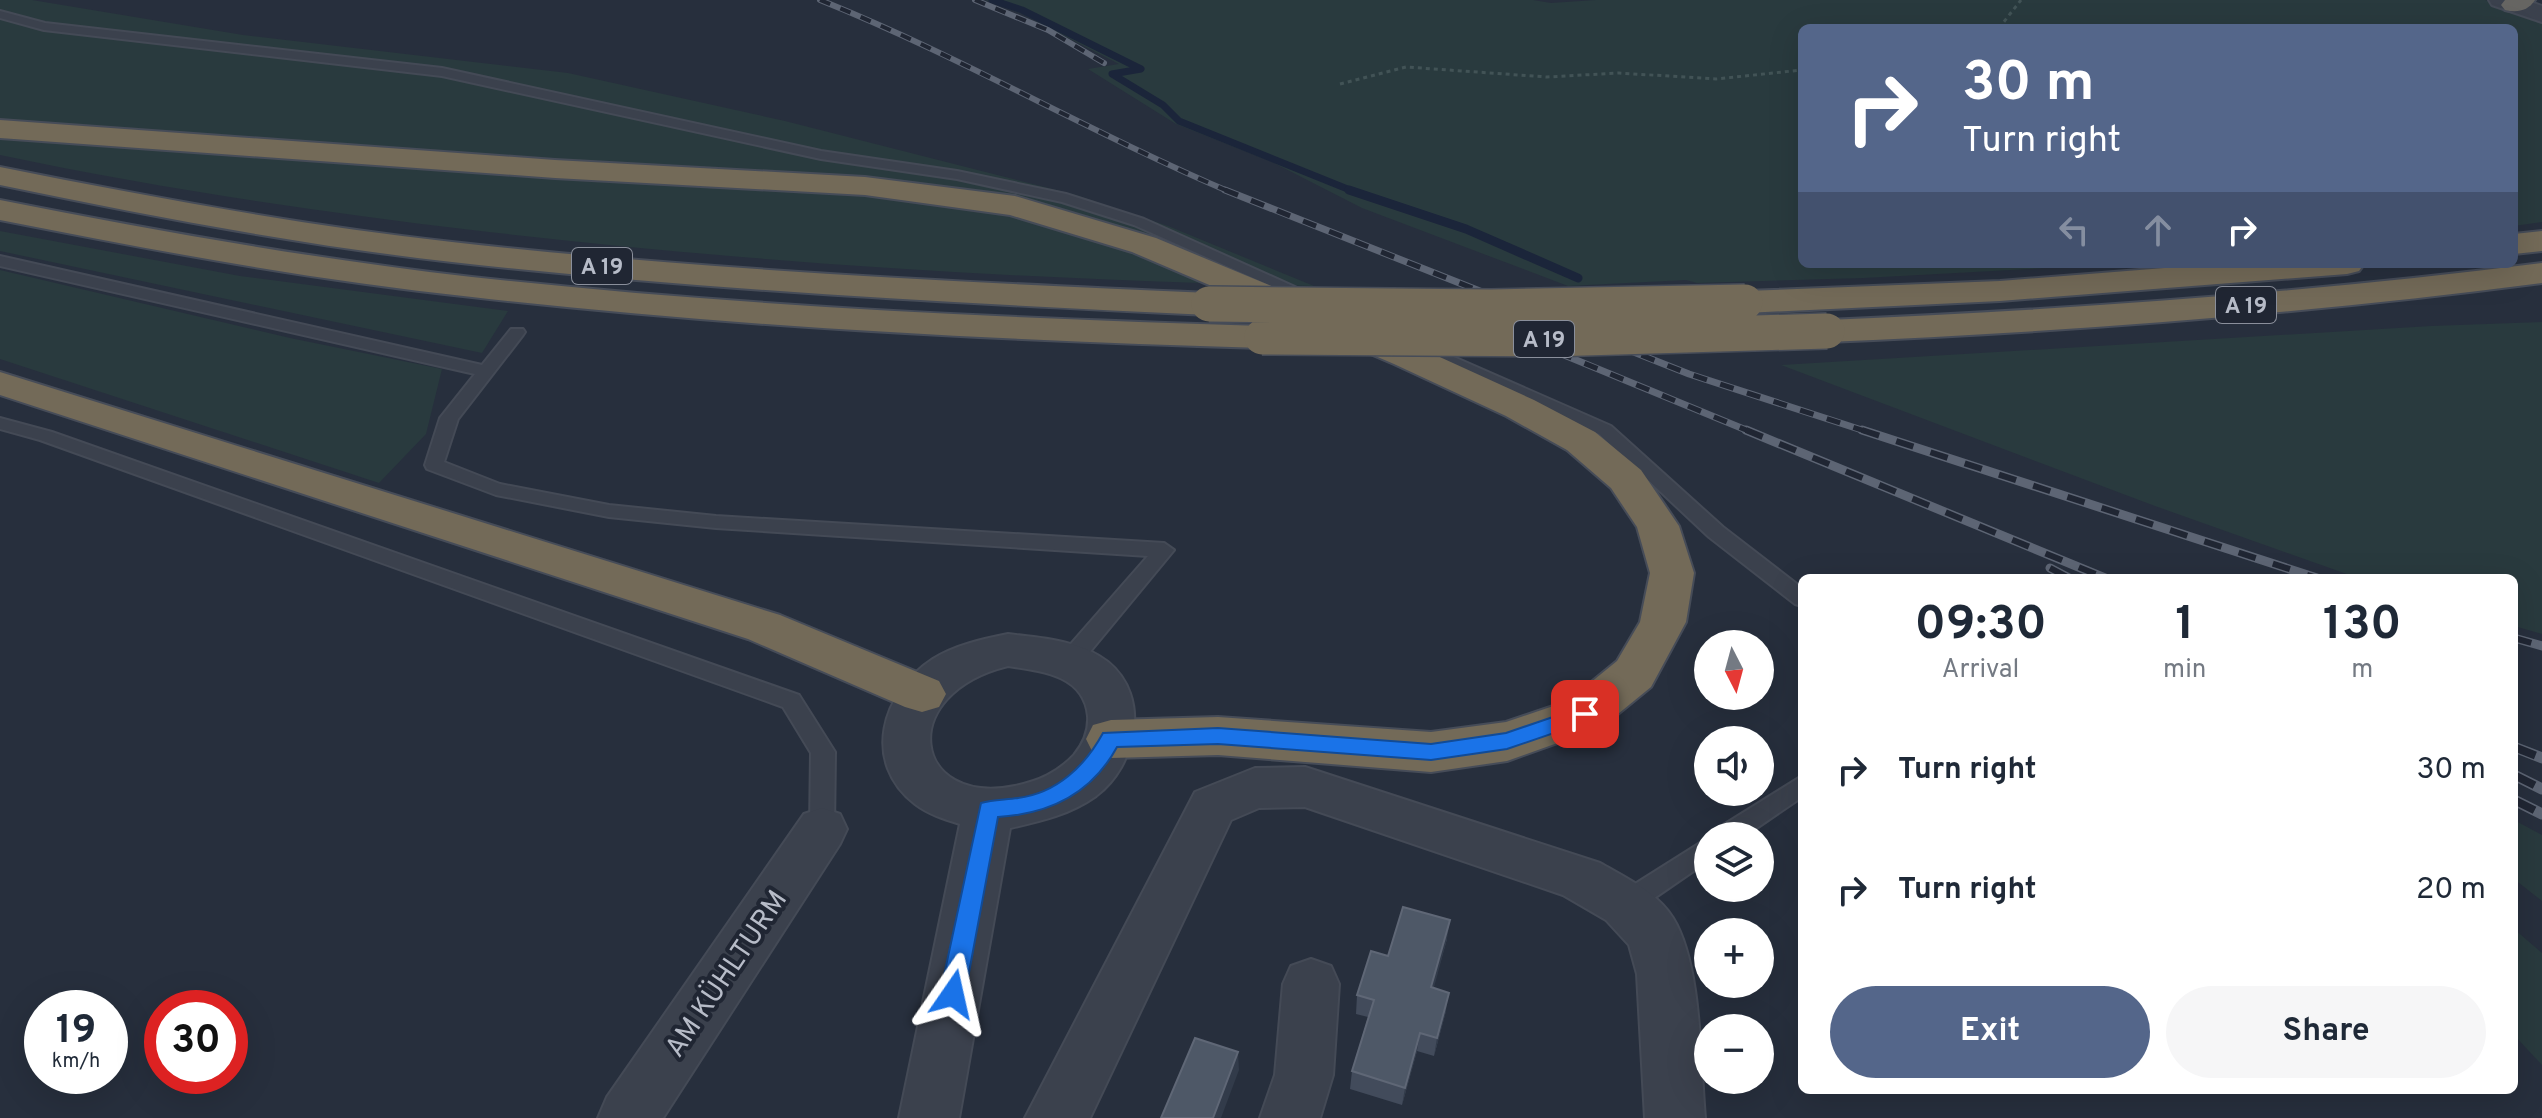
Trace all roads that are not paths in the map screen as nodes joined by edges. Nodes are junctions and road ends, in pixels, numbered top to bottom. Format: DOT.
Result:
graph roads {
  1 [pos="2515,1"];
  2 [pos="2542,6"];
  3 [pos="0,14"];
  4 [pos="2542,14"];
  5 [pos="0,129"];
  6 [pos="0,176"];
  7 [pos="0,210"];
  8 [pos="2542,241"];
  9 [pos="2518,244"];
  10 [pos="0,261"];
  11 [pos="2296,268"];
  12 [pos="2542,273"];
  13 [pos="517,332"];
  14 [pos="486,371"];
  15 [pos="0,383"];
  16 [pos="0,423"];
  17 [pos="1798,596"];
  18 [pos="1071,659"];
  19 [pos="922,694"];
  20 [pos="1111,739"];
  21 [pos="1798,788"];
  22 [pos="988,809"];
  23 [pos="1747,822"];
  24 [pos="822,829"];
  25 [pos="1694,857"];
  26 [pos="1625,904"];
  27 [pos="1311,984"];
  28 [pos="628,1118"];
  29 [pos="929,1118"];
  30 [pos="1055,1118"];
  31 [pos="1290,1118"];
  32 [pos="1675,1118"];
  1 -- 2 [label="street"];
  1 -- 4 [label="street"];
  3 -- 17 [label="lane"];
  5 -- 20 [label="highway"];
  6 -- 11 [label="highway, A 19, bridge"];
  7 -- 12 [label="highway, A 19, bridge"];
  8 -- 9 [label="highway"];
  10 -- 14 [label="lane"];
  13 -- 14 [label="lane"];
  14 -- 18 [label="lane"];
  15 -- 19 [label="highway"];
  16 -- 24 [label="lane"];
  18 -- 19 [label="street"];
  18 -- 20 [label="street"];
  19 -- 22 [label="street"];
  20 -- 22 [label="street"];
  21 -- 23 [label="lane"];
  22 -- 29 [label="street"];
  24 -- 28 [label="street, AM KÜHLTURM"];
  25 -- 26 [label="lane"];
  26 -- 30 [label="street"];
  26 -- 32 [label="street"];
  27 -- 31 [label="street"];
}
